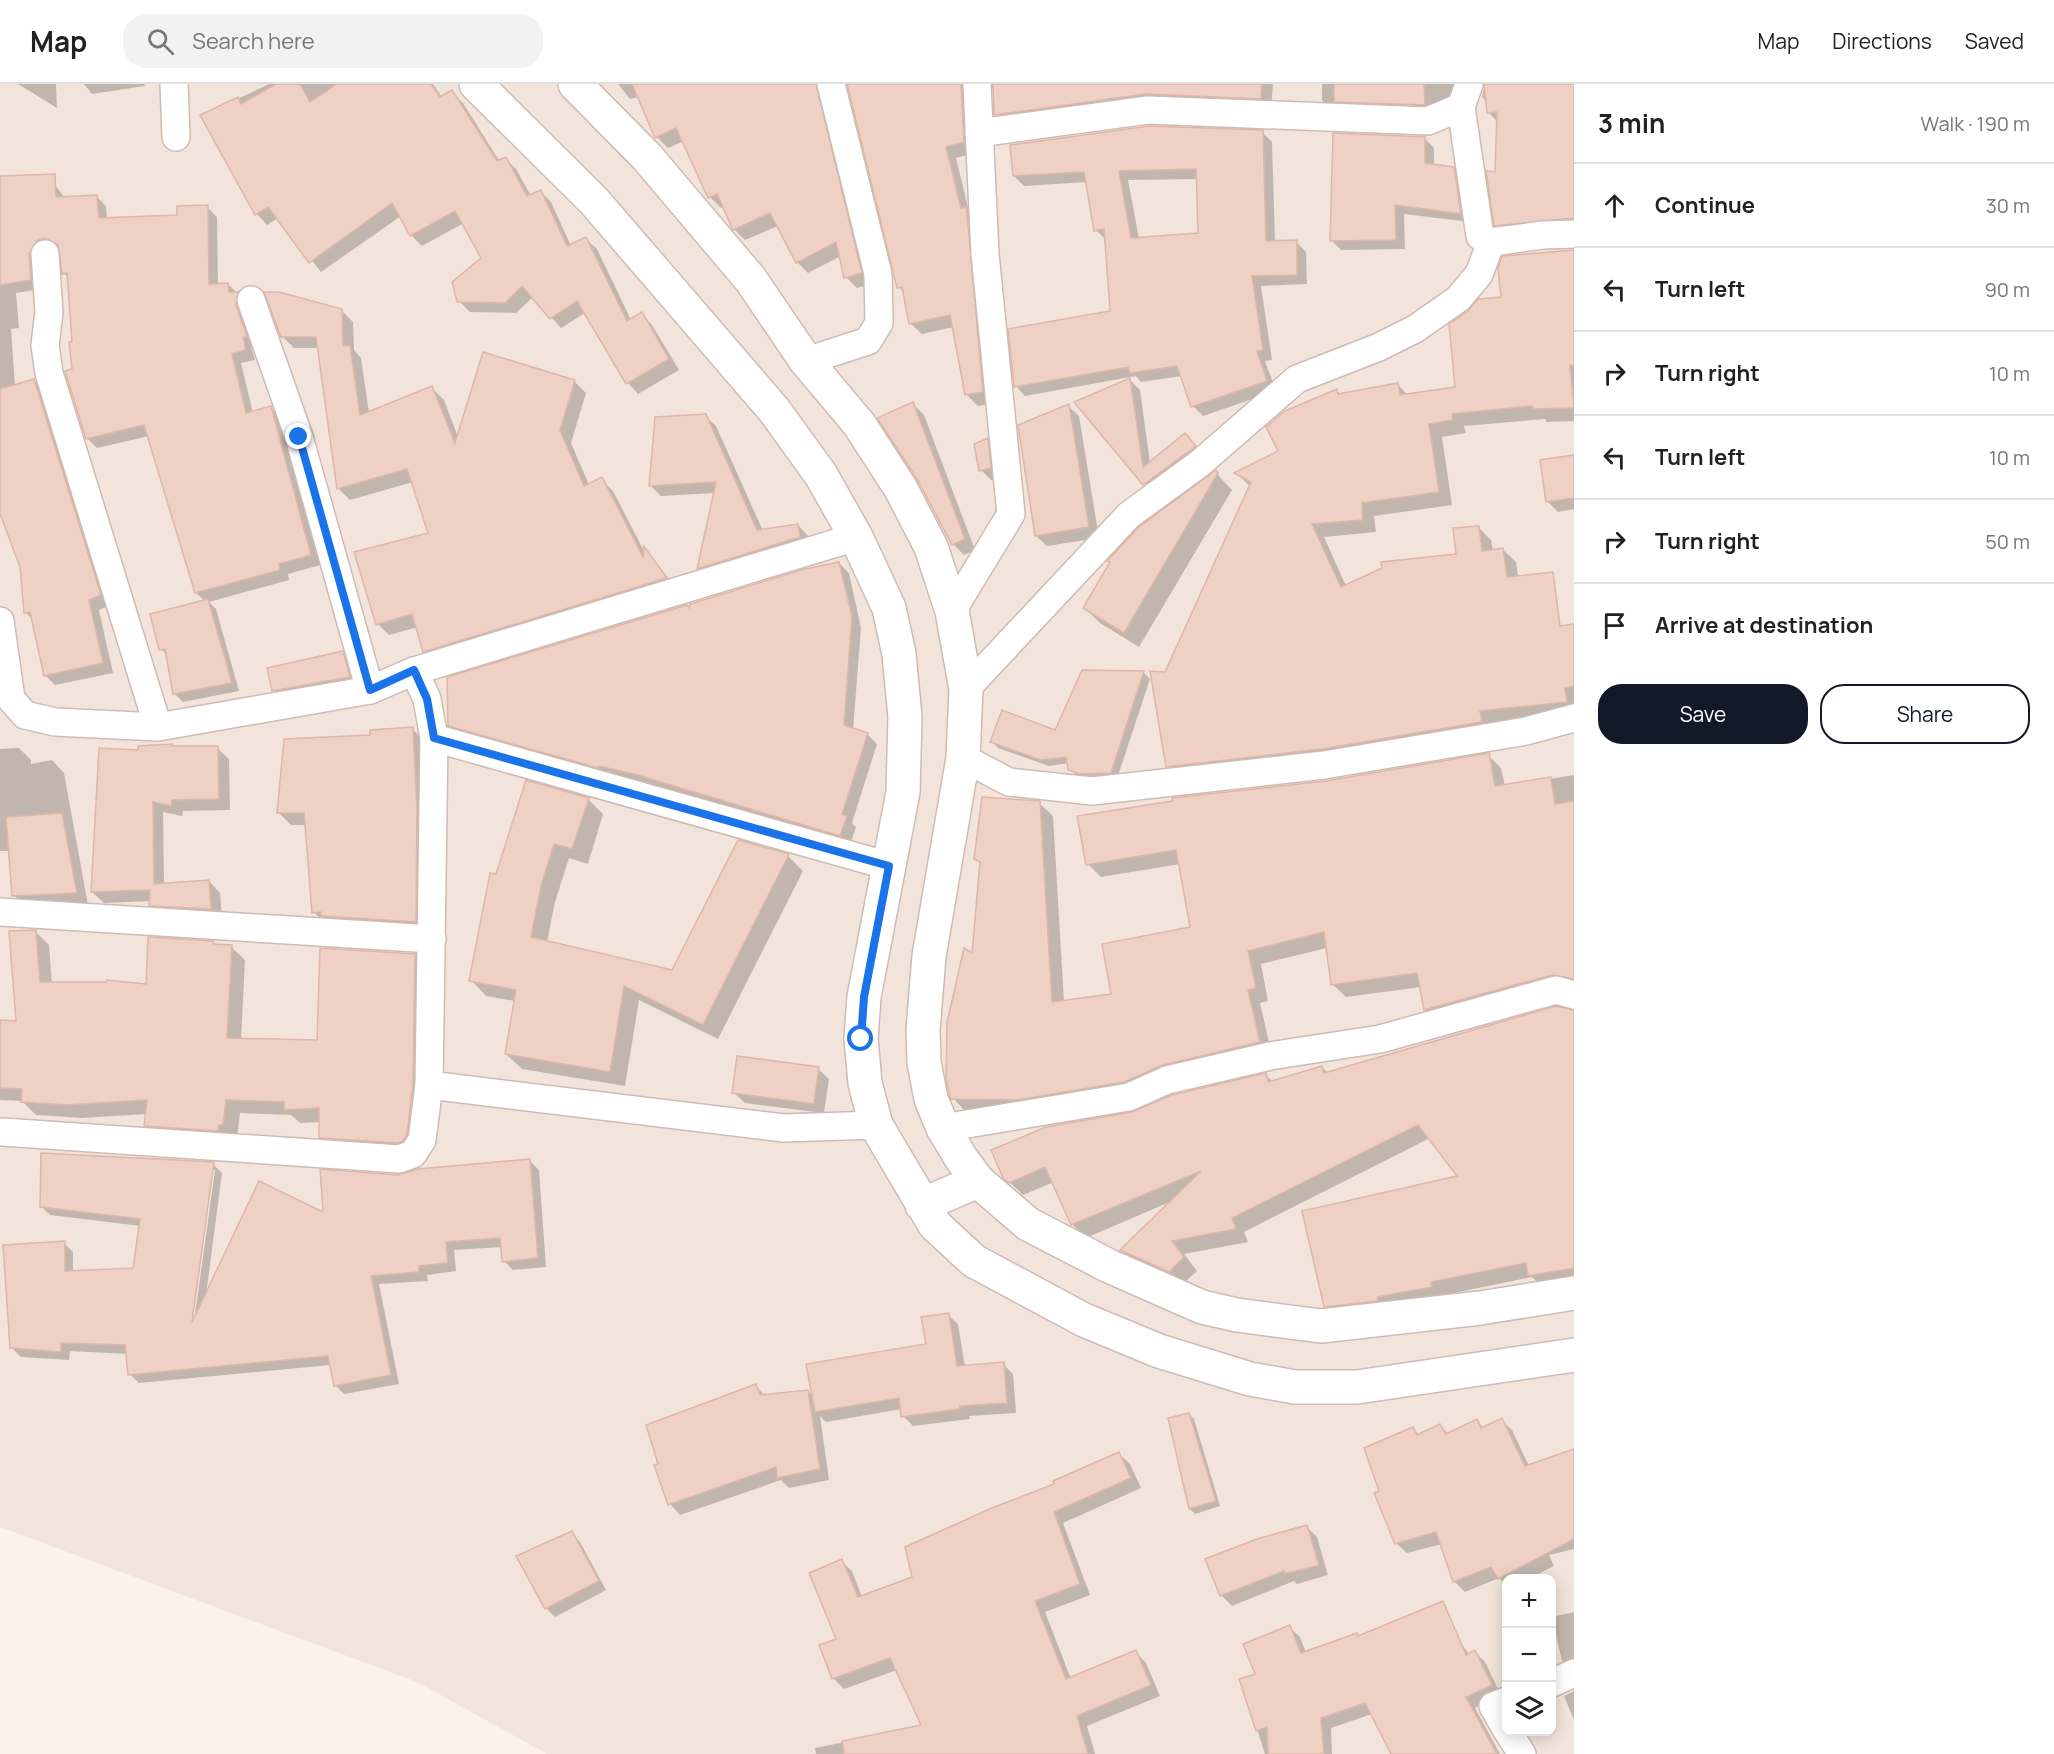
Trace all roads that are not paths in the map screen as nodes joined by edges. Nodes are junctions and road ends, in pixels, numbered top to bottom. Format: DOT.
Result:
graph roads {
  1 [pos="174,84"];
  2 [pos="476,84"];
  3 [pos="575,84"];
  4 [pos="831,84"];
  5 [pos="978,84"];
  6 [pos="1465,95"];
  7 [pos="979,133"];
  8 [pos="176,137"];
  9 [pos="1574,234"];
  10 [pos="1491,242"];
  11 [pos="45,254"];
  12 [pos="250,300"];
  13 [pos="806,361"];
  14 [pos="856,537"];
  15 [pos="952,611"];
  16 [pos="0,621"];
  17 [pos="414,670"];
  18 [pos="966,689"];
  19 [pos="370,690"];
  20 [pos="1574,718"];
  21 [pos="158,727"];
  22 [pos="434,738"];
  23 [pos="963,758"];
  24 [pos="889,866"];
  25 [pos="0,912"];
  26 [pos="432,939"];
  27 [pos="1574,995"];
  28 [pos="429,1085"];
  29 [pos="876,1125"];
  30 [pos="943,1128"];
  31 [pos="3,1132"];
  32 [pos="978,1181"];
  33 [pos="922,1205"];
  34 [pos="1574,1293"];
  35 [pos="1574,1355"];
  36 [pos="1574,1673"];
  37 [pos="1553,1682"];
  38 [pos="1502,1703"];
  39 [pos="1502,1721"];
  40 [pos="1511,1736"];
  41 [pos="1522,1754"];
  1 -- 8 [label="street"];
  2 -- 14 [label="street"];
  3 -- 13 [label="street"];
  4 -- 13 [label="street"];
  5 -- 7 [label="street"];
  6 -- 7 [label="street"];
  6 -- 10 [label="street"];
  7 -- 15 [label="street"];
  9 -- 10 [label="street"];
  10 -- 18 [label="street"];
  11 -- 21 [label="street"];
  12 -- 19 [label="street"];
  13 -- 15 [label="street"];
  14 -- 17 [label="street"];
  14 -- 24 [label="street"];
  15 -- 18 [label="street"];
  16 -- 21 [label="street"];
  17 -- 19 [label="street"];
  17 -- 22 [label="street"];
  18 -- 23 [label="street"];
  19 -- 21 [label="street"];
  20 -- 23 [label="street"];
  22 -- 24 [label="street"];
  22 -- 26 [label="street"];
  23 -- 30 [label="street"];
  24 -- 29 [label="street"];
  25 -- 26 [label="street"];
  26 -- 28 [label="street"];
  27 -- 30 [label="street"];
  28 -- 29 [label="street"];
  28 -- 31 [label="street"];
  29 -- 33 [label="street"];
  30 -- 32 [label="street"];
  32 -- 33 [label="street"];
  32 -- 34 [label="street"];
  33 -- 35 [label="street"];
  36 -- 37 [label="street"];
  38 -- 39 [label="street"];
  40 -- 41 [label="street"];
}
